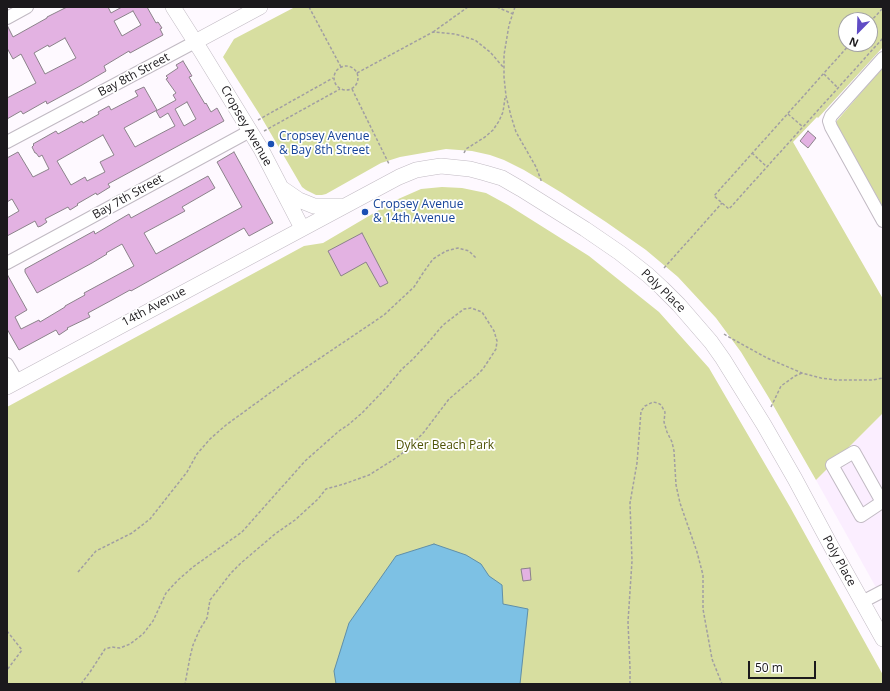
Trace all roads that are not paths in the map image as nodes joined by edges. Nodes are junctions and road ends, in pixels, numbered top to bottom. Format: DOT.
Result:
graph roads {
  1 [pos="27,7"];
  2 [pos="173,7"];
  3 [pos="260,7"];
  4 [pos="7,18"];
  5 [pos="195,42"];
  6 [pos="883,58"];
  7 [pos="256,128"];
  8 [pos="7,142"];
  9 [pos="281,187"];
  10 [pos="345,206"];
  11 [pos="883,221"];
  12 [pos="302,228"];
  13 [pos="7,263"];
  14 [pos="7,364"];
  15 [pos="12,384"];
  16 [pos="861,516"];
  17 [pos="883,590"];
  18 [pos="862,602"];
  19 [pos="883,639"];
  1 -- 4 [label="street"];
  2 -- 5 [label="main road, Cropsey Avenue"];
  3 -- 5 [label="main road, Bay 8th Street"];
  5 -- 7 [label="main road, Cropsey Avenue"];
  5 -- 8 [label="street, Bay 8th Street"];
  6 -- 11 [label="street"];
  7 -- 9 [label="main road, Cropsey Avenue"];
  7 -- 13 [label="street, Bay 7th Street"];
  9 -- 10 [label="main road"];
  9 -- 12 [label="main road, Cropsey Avenue"];
  10 -- 12 [label="main road, Poly Place"];
  10 -- 18 [label="main road, Poly Place"];
  12 -- 15 [label="main road, 14th Avenue"];
  14 -- 15 [label="street"];
  16 -- 16 [label="street"];
  17 -- 18 [label="street"];
  18 -- 19 [label="main road, Poly Place"];
}
